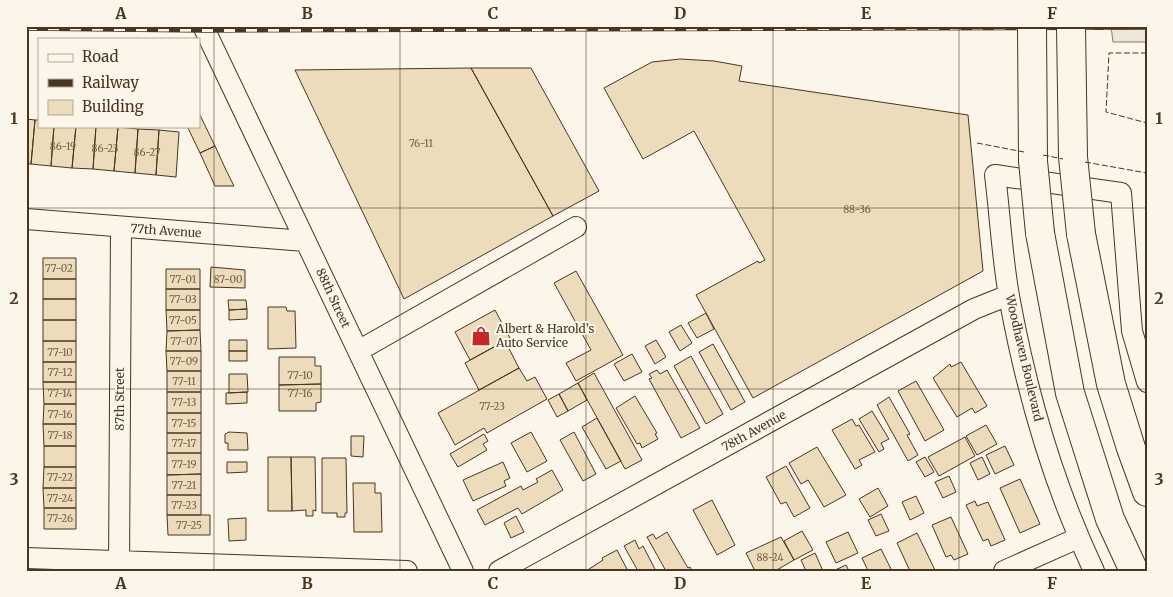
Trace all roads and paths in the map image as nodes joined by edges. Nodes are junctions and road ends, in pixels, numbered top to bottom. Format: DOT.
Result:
graph roads {
  1 [pos="203,26"];
  2 [pos="1032,26"];
  3 [pos="1071,26"];
  4 [pos="26,219"];
  5 [pos="576,227"];
  6 [pos="121,228"];
  7 [pos="305,241"];
  8 [pos="1009,295"];
  9 [pos="358,351"];
  10 [pos="1147,382"];
  11 [pos="1147,492"];
  12 [pos="1078,538"];
  13 [pos="26,558"];
  14 [pos="119,567"];
  15 [pos="407,571"];
  16 [pos="463,571"];
  17 [pos="499,571"];
  18 [pos="1004,571"];
  19 [pos="1094,571"];
  20 [pos="1134,571"];
  1 -- 7 [label="street, 88th Street"];
  2 -- 20 [label="main road, bridge"];
  3 -- 11 [label="main road, bridge"];
  4 -- 6 [label="street, 77th Avenue"];
  5 -- 9 [label="street"];
  6 -- 7 [label="street, 77th Avenue"];
  6 -- 14 [label="street, 87th Street"];
  7 -- 9 [label="street, 88th Street"];
  8 -- 10 [label="street, Woodhaven Boulevard"];
  8 -- 12 [label="street, Woodhaven Boulevard"];
  8 -- 17 [label="street, 78th Avenue"];
  9 -- 16 [label="street, 88th Street"];
  12 -- 18 [label="street"];
  12 -- 19 [label="street, Woodhaven Boulevard"];
  13 -- 14 [label="street"];
  14 -- 15 [label="street"];
}
